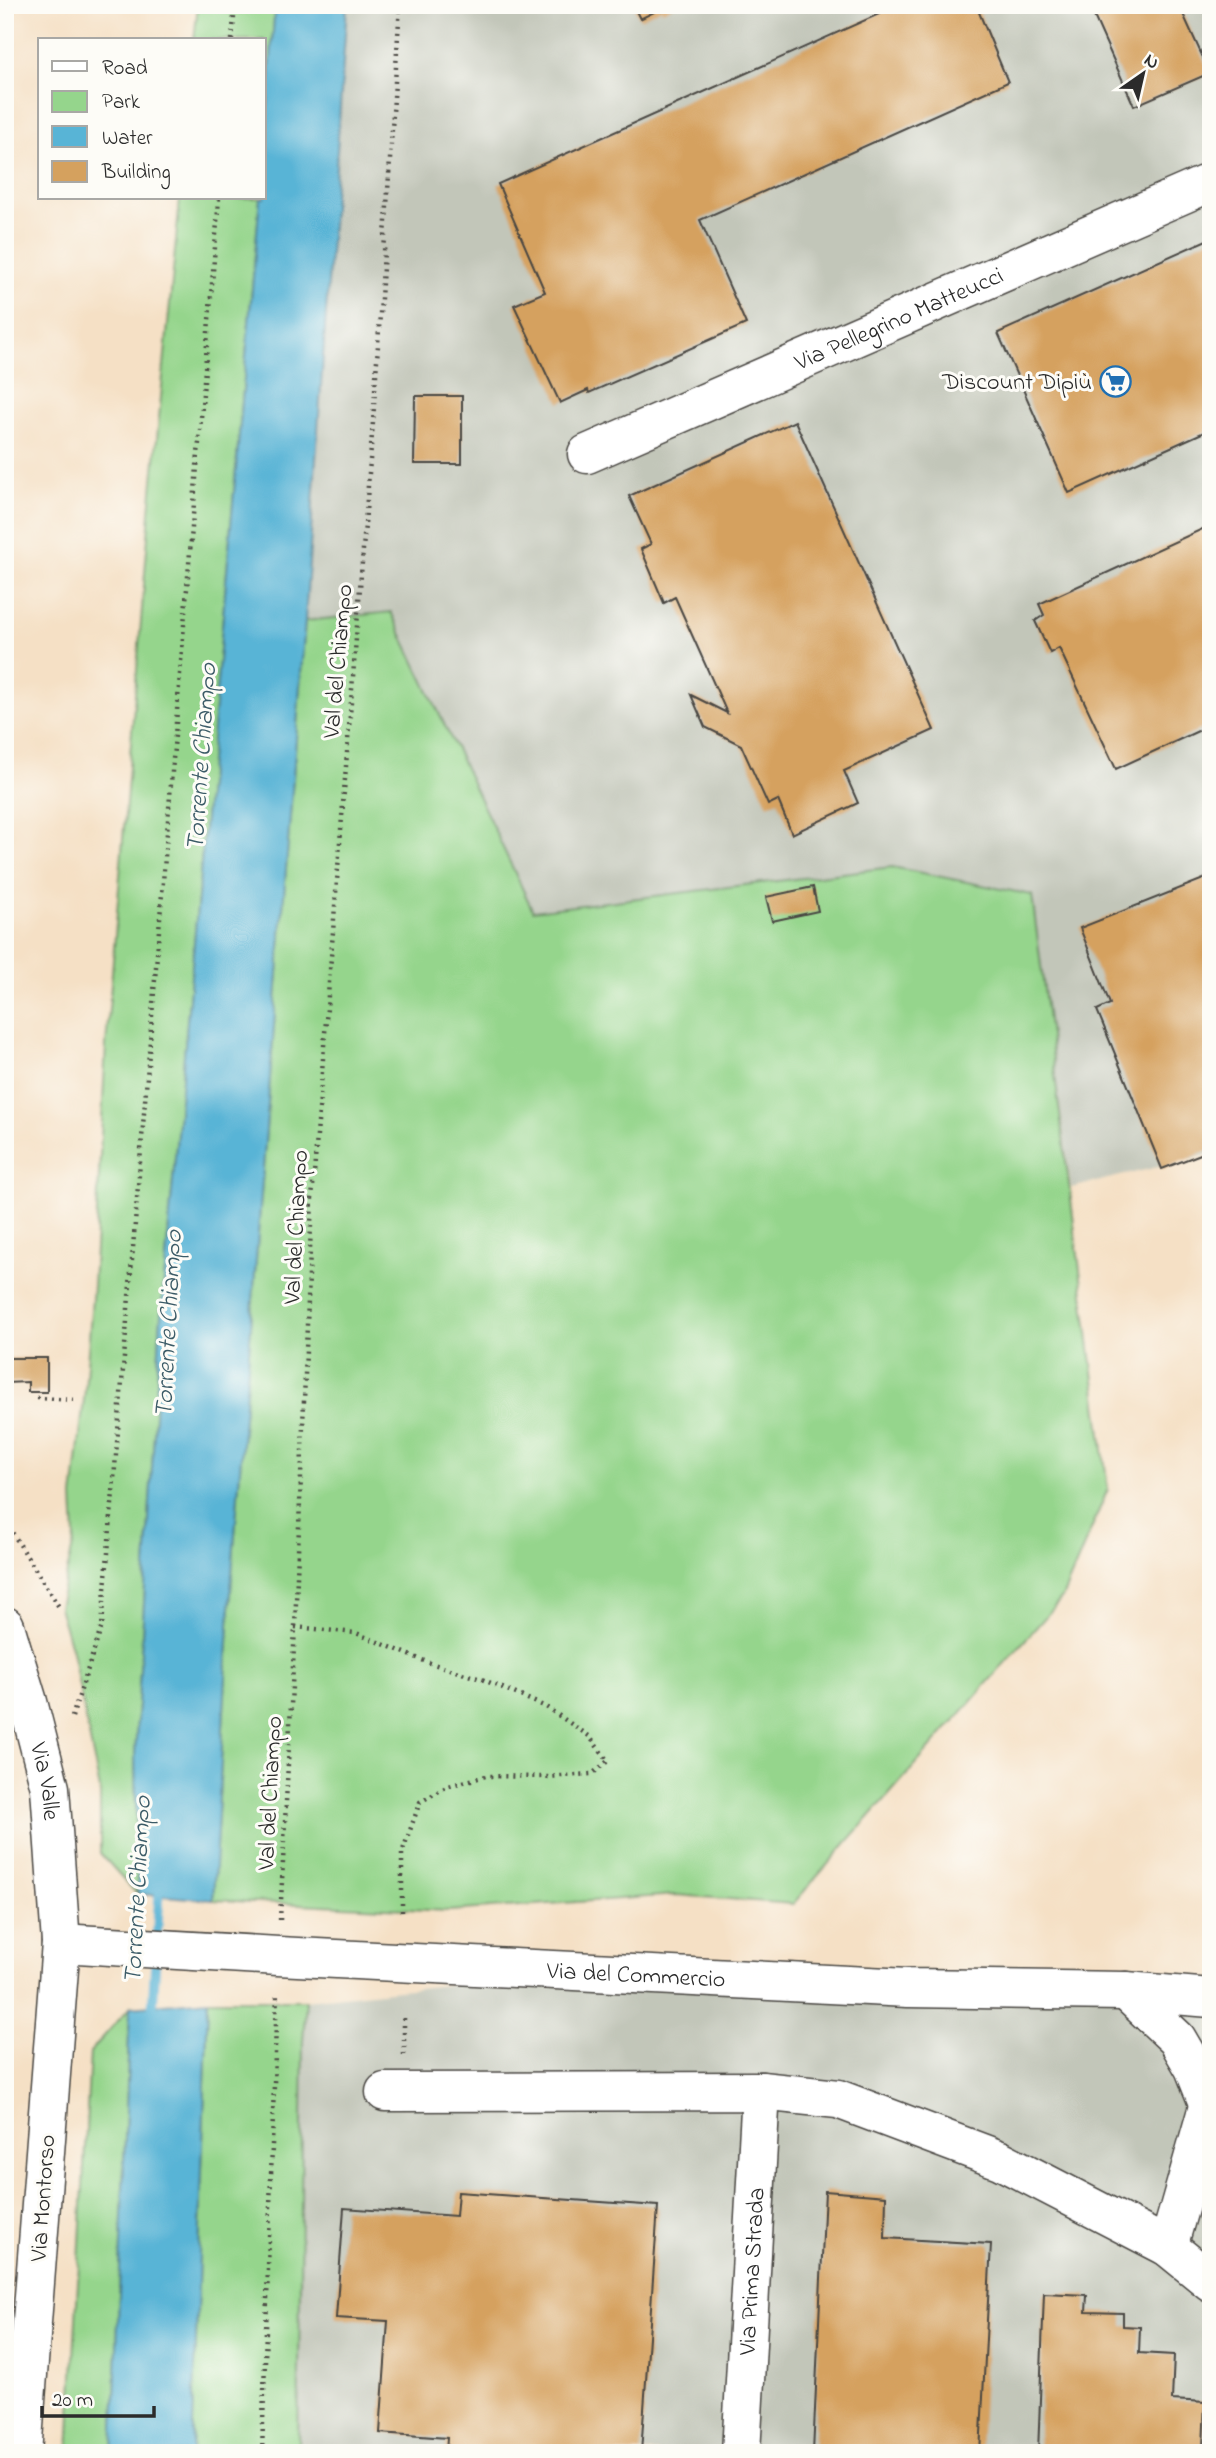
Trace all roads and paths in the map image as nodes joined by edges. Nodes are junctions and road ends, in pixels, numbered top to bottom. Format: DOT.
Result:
graph roads {
  1 [pos="235,5"];
  2 [pos="400,5"];
  3 [pos="232,38"];
  4 [pos="1211,182"];
  5 [pos="219,200"];
  6 [pos="587,454"];
  7 [pos="37,1398"];
  8 [pos="77,1400"];
  9 [pos="5,1521"];
  10 [pos="59,1607"];
  11 [pos="5,1626"];
  12 [pos="295,1627"];
  13 [pos="69,1726"];
  14 [pos="402,1917"];
  15 [pos="61,1942"];
  16 [pos="278,1956"];
  17 [pos="1126,1991"];
  18 [pos="1211,1998"];
  19 [pos="761,2091"];
  20 [pos="385,2092"];
  21 [pos="1209,2100"];
  22 [pos="1168,2247"];
  23 [pos="1211,2282"];
  24 [pos="22,2453"];
  25 [pos="262,2453"];
  26 [pos="741,2453"];
  1 -- 3 [label="path"];
  2 -- 12 [label="path, Val del Chiampo"];
  4 -- 6 [label="street, Via Pellegrino Matteucci"];
  5 -- 13 [label="path"];
  7 -- 8 [label="path"];
  9 -- 10 [label="path"];
  11 -- 15 [label="street, Via Valle"];
  12 -- 14 [label="path"];
  12 -- 16 [label="path, Val del Chiampo"];
  15 -- 16 [label="street, Via del Commercio"];
  15 -- 24 [label="street, Via Montorso"];
  16 -- 17 [label="street, Via del Commercio"];
  16 -- 25 [label="path, Val del Chiampo"];
  17 -- 18 [label="street, Via del Commercio"];
  17 -- 21 [label="street"];
  19 -- 20 [label="street"];
  19 -- 22 [label="street"];
  19 -- 26 [label="street, Via Prima Strada"];
  21 -- 22 [label="street"];
  22 -- 23 [label="street"];
}
